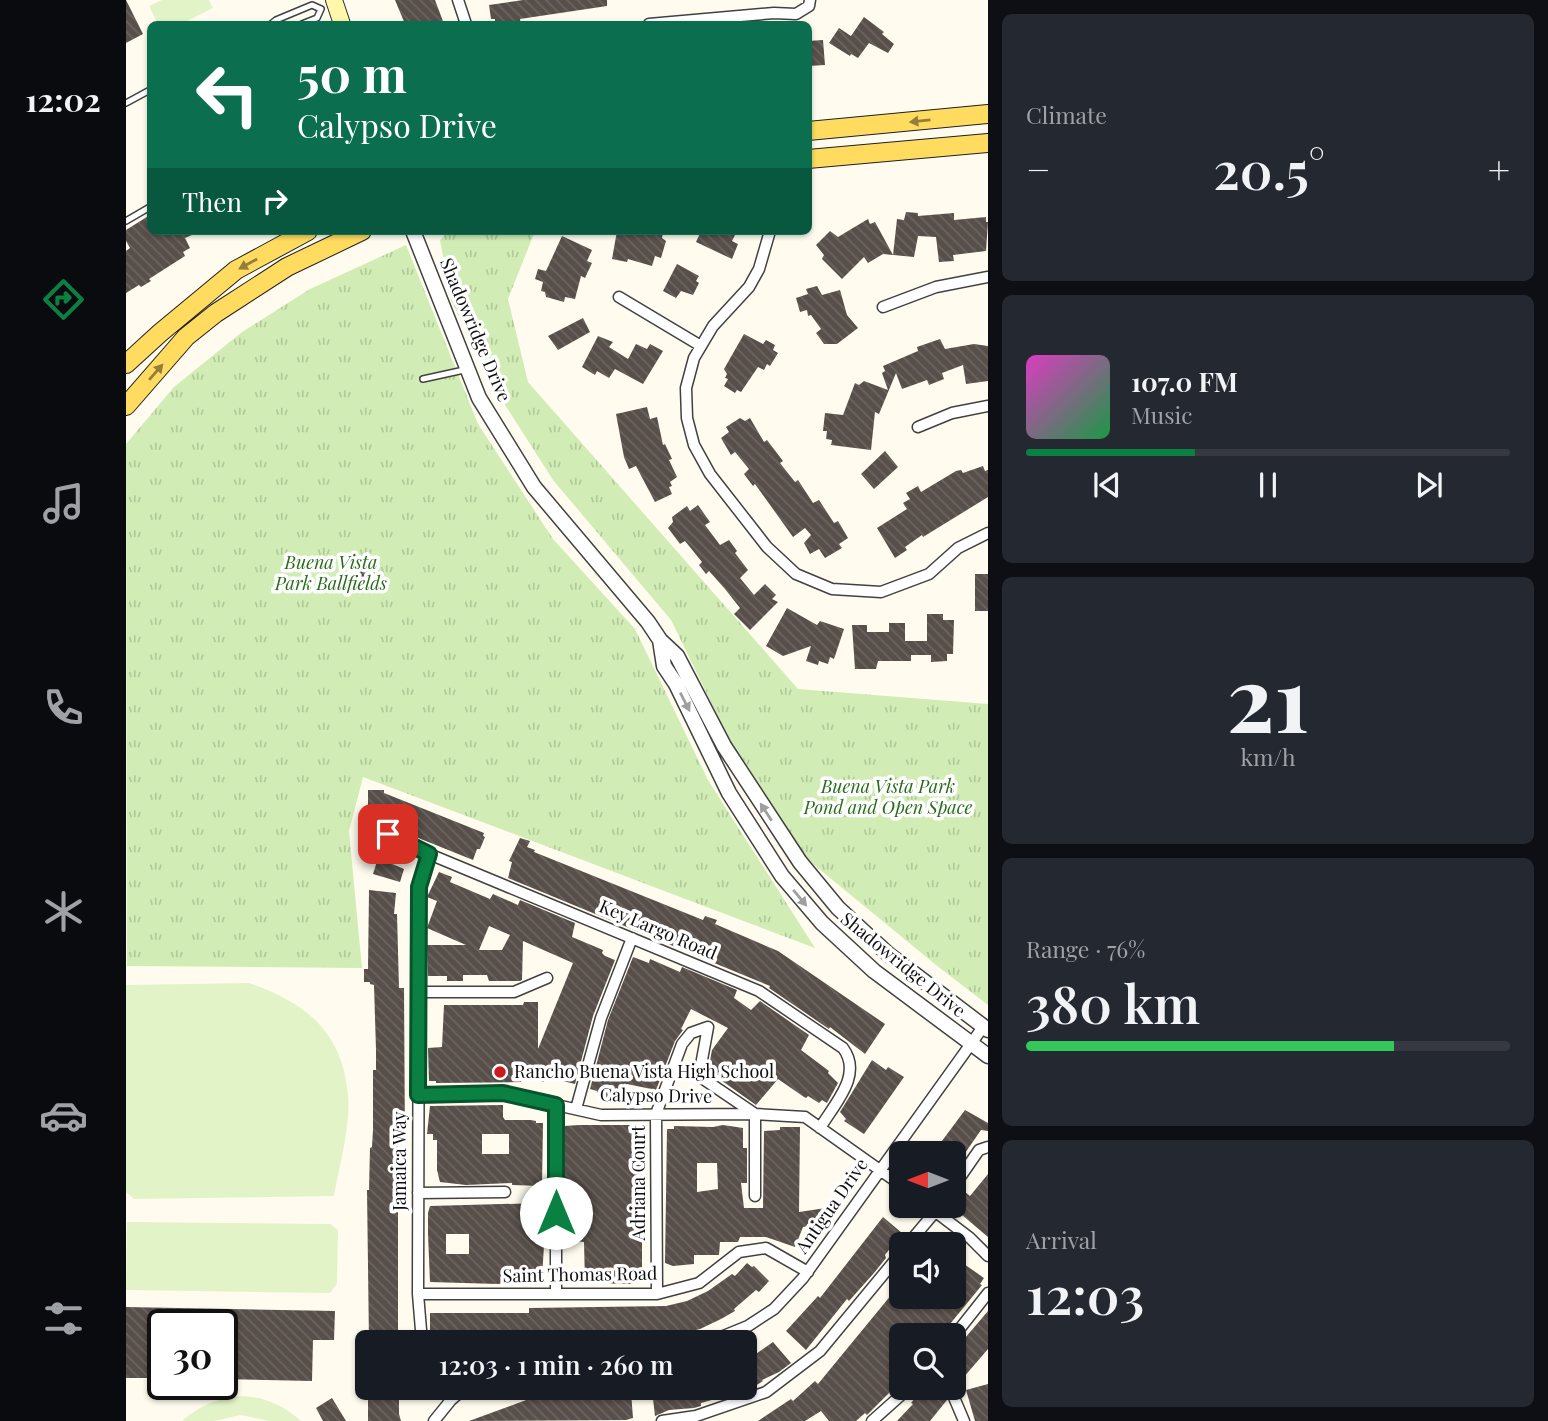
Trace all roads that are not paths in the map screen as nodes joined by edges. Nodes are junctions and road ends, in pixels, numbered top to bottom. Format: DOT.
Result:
graph roads {
  1 [pos="458,0"];
  2 [pos="810,0"];
  3 [pos="330,4"];
  4 [pos="275,21"];
  5 [pos="310,21"];
  6 [pos="340,21"];
  7 [pos="465,21"];
  8 [pos="683,21"];
  9 [pos="147,92"];
  10 [pos="126,103"];
  11 [pos="988,114"];
  12 [pos="812,131"];
  13 [pos="988,144"];
  14 [pos="812,159"];
  15 [pos="147,209"];
  16 [pos="126,221"];
  17 [pos="301,235"];
  18 [pos="354,235"];
  19 [pos="415,235"];
  20 [pos="769,235"];
  21 [pos="988,277"];
  22 [pos="620,297"];
  23 [pos="883,307"];
  24 [pos="701,346"];
  25 [pos="126,364"];
  26 [pos="467,369"];
  27 [pos="424,379"];
  28 [pos="988,406"];
  29 [pos="126,407"];
  30 [pos="918,427"];
  31 [pos="988,533"];
  32 [pos="660,640"];
  33 [pos="368,823"];
  34 [pos="429,854"];
  35 [pos="632,938"];
  36 [pos="547,978"];
  37 [pos="419,992"];
  38 [pos="986,1027"];
  39 [pos="971,1044"];
  40 [pos="988,1056"];
  41 [pos="418,1095"];
  42 [pos="556,1105"];
  43 [pos="576,1109"];
  44 [pos="656,1114"];
  45 [pos="755,1114"];
  46 [pos="820,1128"];
  47 [pos="988,1147"];
  48 [pos="880,1168"];
  49 [pos="966,1169"];
  50 [pos="889,1175"];
  51 [pos="505,1192"];
  52 [pos="418,1193"];
  53 [pos="755,1196"];
  54 [pos="947,1218"];
  55 [pos="988,1256"];
  56 [pos="889,1268"];
  57 [pos="808,1272"];
  58 [pos="988,1293"];
  59 [pos="418,1294"];
  60 [pos="556,1294"];
  61 [pos="657,1294"];
  62 [pos="964,1323"];
  63 [pos="421,1330"];
  64 [pos="738,1330"];
  65 [pos="896,1400"];
  66 [pos="955,1400"];
  67 [pos="451,1401"];
  68 [pos="434,1421"];
  69 [pos="662,1421"];
  70 [pos="872,1421"];
  71 [pos="964,1421"];
  1 -- 7 [label="street"];
  2 -- 8 [label="street"];
  3 -- 4 [label="lane"];
  3 -- 5 [label="lane"];
  3 -- 6 [label="main road"];
  9 -- 10 [label="lane"];
  11 -- 12 [label="main road, one-way"];
  13 -- 14 [label="main road"];
  15 -- 16 [label="lane"];
  17 -- 25 [label="main road, one-way"];
  29 -- 18 [label="main road, one-way"];
  19 -- 26 [label="street, Shadowridge Drive"];
  20 -- 24 [label="street"];
  21 -- 23 [label="street"];
  22 -- 24 [label="street"];
  24 -- 31 [label="street"];
  26 -- 27 [label="lane"];
  26 -- 32 [label="street, Shadowridge Drive"];
  28 -- 30 [label="street"];
  38 -- 32 [label="street, Shadowridge Drive, one-way"];
  32 -- 39 [label="street, Shadowridge Drive, one-way"];
  33 -- 34 [label="street, Key Largo Road"];
  34 -- 35 [label="street, Key Largo Road"];
  34 -- 37 [label="street, Jamaica Way"];
  35 -- 43 [label="street"];
  35 -- 46 [label="street, Key Largo Road"];
  36 -- 37 [label="street"];
  37 -- 41 [label="street, Jamaica Way"];
  38 -- 39 [label="street, Antigua Drive"];
  39 -- 40 [label="street, Shadowridge Drive"];
  39 -- 48 [label="street, Antigua Drive"];
  41 -- 42 [label="street, Calypso Drive"];
  41 -- 52 [label="street, Jamaica Way"];
  42 -- 43 [label="street, Calypso Drive"];
  42 -- 60 [label="street"];
  43 -- 44 [label="street, Calypso Drive"];
  44 -- 45 [label="street, Calypso Drive"];
  44 -- 45 [label="street"];
  44 -- 61 [label="street, Adriana Court"];
  45 -- 46 [label="street, Calypso Drive"];
  45 -- 53 [label="street"];
  46 -- 48 [label="street, Calypso Drive"];
  47 -- 49 [label="street"];
  48 -- 50 [label="street, Calypso Drive"];
  48 -- 57 [label="street, Antigua Drive"];
  51 -- 52 [label="street"];
  52 -- 59 [label="street, Jamaica Way"];
  54 -- 55 [label="street"];
  56 -- 69 [label="street"];
  57 -- 61 [label="street, Saint Thomas Road"];
  57 -- 64 [label="street, Antigua Drive"];
  58 -- 62 [label="street"];
  59 -- 60 [label="street, Saint Thomas Road"];
  59 -- 63 [label="street, Jamaica Way"];
  60 -- 61 [label="street, Saint Thomas Road"];
  65 -- 70 [label="street"];
  66 -- 71 [label="street"];
  67 -- 68 [label="street"];
}
